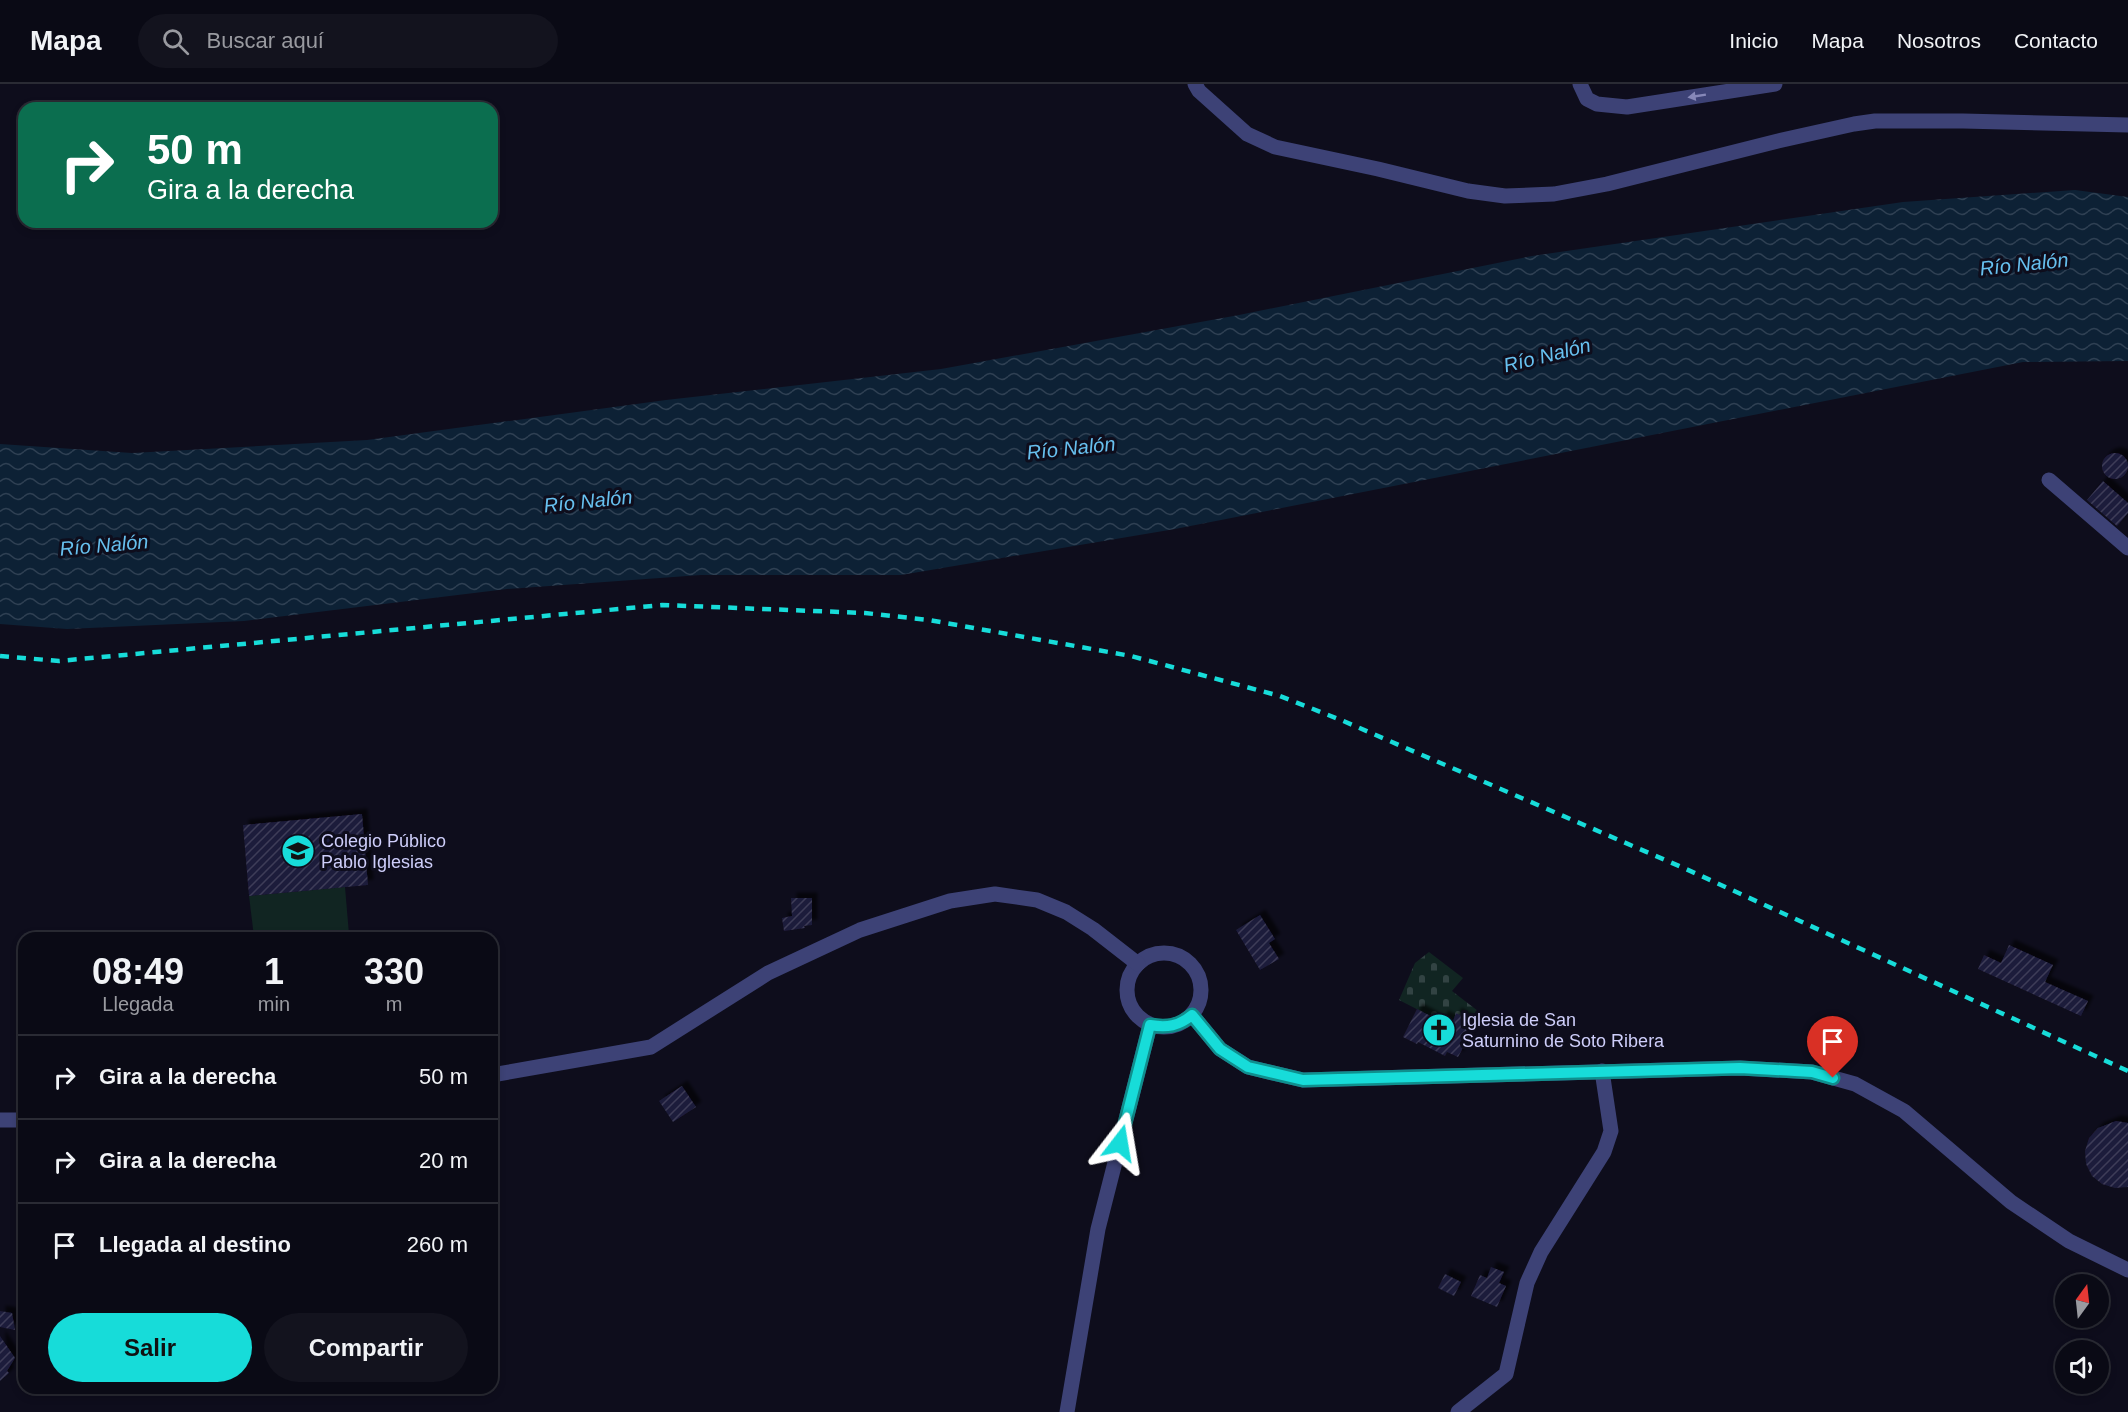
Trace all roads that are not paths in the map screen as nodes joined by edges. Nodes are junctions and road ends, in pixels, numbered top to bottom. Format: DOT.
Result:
graph roads {
  1 [pos="1195,84"];
  2 [pos="1580,84"];
  3 [pos="1775,84"];
  4 [pos="2128,125"];
  5 [pos="2049,480"];
  6 [pos="2128,548"];
  7 [pos="1138,964"];
  8 [pos="1192,1015"];
  9 [pos="1150,1025"];
  10 [pos="1602,1071"];
  11 [pos="498,1075"];
  12 [pos="0,1120"];
  13 [pos="18,1120"];
  14 [pos="2128,1270"];
  15 [pos="1067,1412"];
  16 [pos="1458,1412"];
  1 -- 4 [label="street"];
  3 -- 2 [label="street, one-way"];
  5 -- 6 [label="street"];
  7 -- 8 [label="street"];
  7 -- 9 [label="street"];
  7 -- 11 [label="street"];
  8 -- 9 [label="street"];
  8 -- 10 [label="street"];
  9 -- 15 [label="street"];
  10 -- 14 [label="street"];
  10 -- 16 [label="street"];
  12 -- 13 [label="street"];
}
